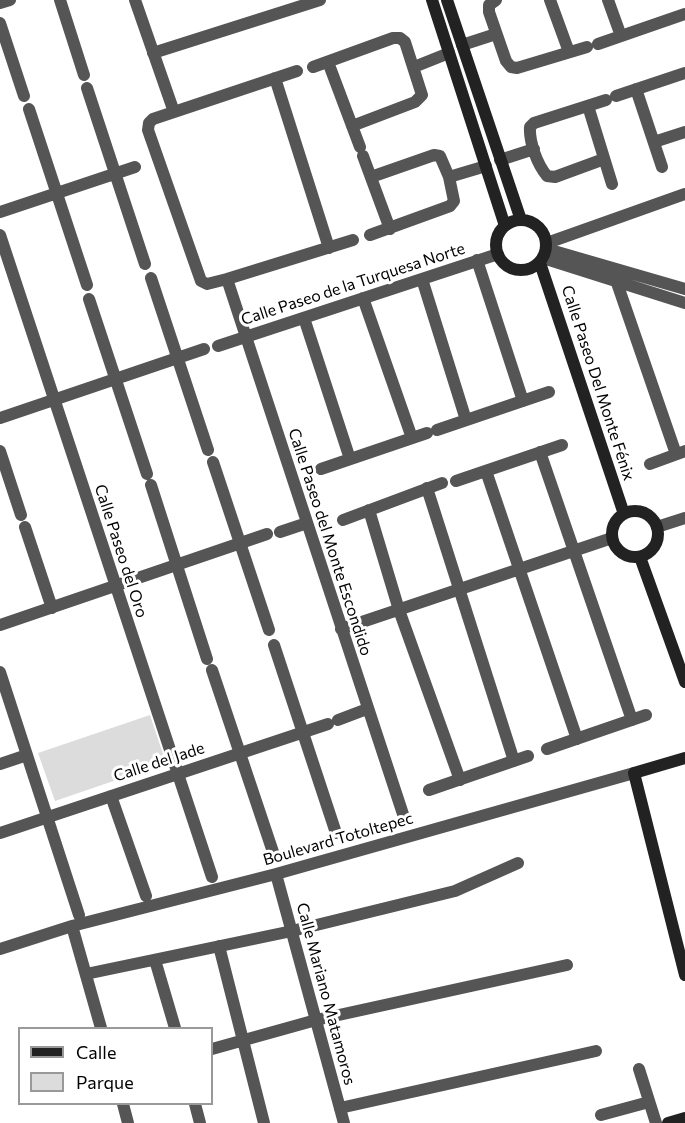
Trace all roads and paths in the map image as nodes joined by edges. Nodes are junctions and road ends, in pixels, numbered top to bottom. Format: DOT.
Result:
graph roads {
  1 [pos="10,0"];
  2 [pos="60,0"];
  3 [pos="135,0"];
  4 [pos="320,0"];
  5 [pos="432,0"];
  6 [pos="447,0"];
  7 [pos="496,0"];
  8 [pos="550,0"];
  9 [pos="608,0"];
  10 [pos="0,3"];
  11 [pos="685,14"];
  12 [pos="0,23"];
  13 [pos="496,34"];
  14 [pos="621,36"];
  15 [pos="462,45"];
  16 [pos="569,52"];
  17 [pos="153,53"];
  18 [pos="449,53"];
  19 [pos="328,62"];
  20 [pos="313,67"];
  21 [pos="414,67"];
  22 [pos="297,70"];
  23 [pos="685,73"];
  24 [pos="275,78"];
  25 [pos="636,89"];
  26 [pos="24,96"];
  27 [pos="588,106"];
  28 [pos="28,109"];
  29 [pos="174,112"];
  30 [pos="352,126"];
  31 [pos="685,132"];
  32 [pos="654,142"];
  33 [pos="534,149"];
  34 [pos="604,159"];
  35 [pos="500,160"];
  36 [pos="486,166"];
  37 [pos="135,167"];
  38 [pos="662,167"];
  39 [pos="115,174"];
  40 [pos="371,177"];
  41 [pos="449,177"];
  42 [pos="612,184"];
  43 [pos="56,193"];
  44 [pos="685,194"];
  45 [pos="0,212"];
  46 [pos="521,220"];
  47 [pos="505,226"];
  48 [pos="390,228"];
  49 [pos="0,235"];
  50 [pos="370,235"];
  51 [pos="352,240"];
  52 [pos="329,248"];
  53 [pos="544,253"];
  54 [pos="498,254"];
  55 [pos="477,260"];
  56 [pos="145,264"];
  57 [pos="151,278"];
  58 [pos="227,279"];
  59 [pos="422,279"];
  60 [pos="617,283"];
  61 [pos="87,285"];
  62 [pos="685,289"];
  63 [pos="363,298"];
  64 [pos="89,299"];
  65 [pos="685,303"];
  66 [pos="304,318"];
  67 [pos="246,337"];
  68 [pos="218,346"];
  69 [pos="204,349"];
  70 [pos="178,358"];
  71 [pos="114,379"];
  72 [pos="549,393"];
  73 [pos="54,400"];
  74 [pos="523,401"];
  75 [pos="0,418"];
  76 [pos="466,420"];
  77 [pos="412,438"];
  78 [pos="562,445"];
  79 [pos="208,450"];
  80 [pos="0,451"];
  81 [pos="540,452"];
  82 [pos="681,453"];
  83 [pos="350,459"];
  84 [pos="213,462"];
  85 [pos="650,464"];
  86 [pos="321,469"];
  87 [pos="486,471"];
  88 [pos="456,481"];
  89 [pos="442,483"];
  90 [pos="427,488"];
  91 [pos="369,510"];
  92 [pos="624,514"];
  93 [pos="685,518"];
  94 [pos="343,520"];
  95 [pos="307,523"];
  96 [pos="657,527"];
  97 [pos="612,538"];
  98 [pos="240,543"];
  99 [pos="573,553"];
  100 [pos="640,557"];
  101 [pos="177,566"];
  102 [pos="518,571"];
  103 [pos="116,587"];
  104 [pos="459,590"];
  105 [pos="52,608"];
  106 [pos="399,610"];
  107 [pos="0,625"];
  108 [pos="341,629"];
  109 [pos="269,630"];
  110 [pos="274,645"];
  111 [pos="0,672"];
  112 [pos="685,682"];
  113 [pos="4,698"];
  114 [pos="368,709"];
  115 [pos="646,715"];
  116 [pos="632,720"];
  117 [pos="302,732"];
  118 [pos="578,739"];
  119 [pos="547,749"];
  120 [pos="239,753"];
  121 [pos="27,755"];
  122 [pos="528,756"];
  123 [pos="685,758"];
  124 [pos="514,761"];
  125 [pos="0,764"];
  126 [pos="634,773"];
  127 [pos="178,774"];
  128 [pos="460,780"];
  129 [pos="429,790"];
  130 [pos="111,796"];
  131 [pos="403,814"];
  132 [pos="47,817"];
  133 [pos="0,833"];
  134 [pos="336,833"];
  135 [pos="273,852"];
  136 [pos="518,863"];
  137 [pos="276,874"];
  138 [pos="212,877"];
  139 [pos="146,896"];
  140 [pos="79,915"];
  141 [pos="72,926"];
  142 [pos="292,931"];
  143 [pos="219,946"];
  144 [pos="0,949"];
  145 [pos="156,960"];
  146 [pos="567,965"];
  147 [pos="86,974"];
  148 [pos="685,975"];
  149 [pos="316,1020"];
  150 [pos="100,1027"];
  151 [pos="174,1027"];
  152 [pos="243,1040"];
  153 [pos="213,1049"];
  154 [pos="596,1051"];
  155 [pos="639,1069"];
  156 [pos="649,1102"];
  157 [pos="123,1105"];
  158 [pos="195,1105"];
  159 [pos="340,1108"];
  160 [pos="601,1115"];
  161 [pos="685,1118"];
  162 [pos="128,1123"];
  163 [pos="200,1123"];
  164 [pos="264,1123"];
  165 [pos="344,1123"];
  166 [pos="656,1123"];
  167 [pos="668,1123"];
  1 -- 10 [label="street"];
  2 -- 39 [label="street"];
  3 -- 17 [label="street"];
  4 -- 17 [label="street"];
  5 -- 18 [label="main road"];
  6 -- 15 [label="main road"];
  7 -- 13 [label="street"];
  8 -- 16 [label="street"];
  9 -- 14 [label="street"];
  11 -- 14 [label="street"];
  12 -- 26 [label="street"];
  13 -- 15 [label="street"];
  13 -- 16 [label="street"];
  14 -- 16 [label="street"];
  15 -- 35 [label="main road"];
  17 -- 29 [label="street"];
  18 -- 21 [label="street"];
  18 -- 36 [label="main road"];
  19 -- 20 [label="street"];
  19 -- 21 [label="street"];
  19 -- 30 [label="street"];
  21 -- 30 [label="street"];
  22 -- 24 [label="street"];
  23 -- 25 [label="street"];
  24 -- 29 [label="street"];
  24 -- 52 [label="street"];
  25 -- 27 [label="street"];
  25 -- 32 [label="street"];
  27 -- 33 [label="street"];
  27 -- 34 [label="street"];
  28 -- 43 [label="street"];
  29 -- 58 [label="street"];
  30 -- 40 [label="street"];
  31 -- 32 [label="street"];
  32 -- 38 [label="street"];
  33 -- 34 [label="street"];
  33 -- 35 [label="street"];
  34 -- 42 [label="street"];
  35 -- 46 [label="main road"];
  36 -- 41 [label="street"];
  36 -- 47 [label="main road"];
  37 -- 39 [label="street"];
  39 -- 43 [label="street"];
  39 -- 56 [label="street"];
  40 -- 41 [label="street"];
  40 -- 48 [label="street"];
  41 -- 48 [label="street"];
  43 -- 45 [label="street"];
  43 -- 61 [label="street"];
  44 -- 53 [label="street"];
  46 -- 47 [label="main road"];
  46 -- 53 [label="main road"];
  47 -- 54 [label="main road"];
  48 -- 50 [label="street"];
  49 -- 73 [label="street, Calle Paseo del Oro"];
  51 -- 52 [label="street"];
  52 -- 58 [label="street"];
  53 -- 54 [label="main road"];
  53 -- 60 [label="street"];
  53 -- 62 [label="street"];
  53 -- 92 [label="main road, Calle Paseo Del Monte Fénix"];
  54 -- 55 [label="street, Calle Paseo de la Turquesa Norte"];
  55 -- 59 [label="street, Calle Paseo de la Turquesa Norte"];
  55 -- 74 [label="street"];
  57 -- 70 [label="street"];
  58 -- 67 [label="street, Calle Paseo del Monte Escondido"];
  59 -- 63 [label="street, Calle Paseo de la Turquesa Norte"];
  59 -- 76 [label="street"];
  60 -- 65 [label="street"];
  60 -- 82 [label="street"];
  63 -- 66 [label="street, Calle Paseo de la Turquesa Norte"];
  63 -- 77 [label="street"];
  64 -- 71 [label="street"];
  66 -- 67 [label="street, Calle Paseo de la Turquesa Norte"];
  66 -- 83 [label="street"];
  67 -- 68 [label="street, Calle Paseo de la Turquesa Norte"];
  67 -- 95 [label="street, Calle Paseo del Monte Escondido"];
  69 -- 70 [label="street"];
  70 -- 71 [label="street"];
  70 -- 79 [label="street"];
  71 -- 73 [label="street"];
  71 -- 101 [label="street"];
  72 -- 74 [label="street"];
  73 -- 75 [label="street"];
  73 -- 103 [label="street, Calle Paseo del Oro"];
  74 -- 76 [label="street"];
  76 -- 77 [label="street"];
  77 -- 83 [label="street"];
  78 -- 81 [label="street"];
  80 -- 105 [label="street"];
  81 -- 87 [label="street"];
  81 -- 99 [label="street"];
  82 -- 85 [label="street"];
  83 -- 86 [label="street"];
  84 -- 98 [label="street"];
  87 -- 88 [label="street"];
  87 -- 102 [label="street"];
  89 -- 90 [label="street"];
  90 -- 91 [label="street"];
  90 -- 104 [label="street"];
  91 -- 94 [label="street"];
  91 -- 106 [label="street"];
  92 -- 96 [label="main road"];
  92 -- 97 [label="main road"];
  93 -- 96 [label="street"];
  95 -- 98 [label="street"];
  95 -- 108 [label="street, Calle Paseo del Monte Escondido"];
  96 -- 100 [label="main road"];
  97 -- 99 [label="street"];
  97 -- 100 [label="main road"];
  98 -- 101 [label="street"];
  98 -- 109 [label="street"];
  99 -- 102 [label="street"];
  99 -- 116 [label="street"];
  100 -- 112 [label="main road"];
  101 -- 103 [label="street"];
  101 -- 120 [label="street"];
  102 -- 104 [label="street"];
  102 -- 118 [label="street"];
  103 -- 105 [label="street"];
  103 -- 127 [label="street, Calle Paseo del Oro"];
  104 -- 106 [label="street"];
  104 -- 124 [label="street"];
  105 -- 107 [label="street"];
  106 -- 108 [label="street"];
  106 -- 128 [label="street"];
  108 -- 114 [label="street, Calle Paseo del Monte Escondido"];
  110 -- 117 [label="street"];
  111 -- 113 [label="street"];
  113 -- 121 [label="street"];
  114 -- 117 [label="street, Calle del Jade"];
  114 -- 131 [label="street, Calle Paseo del Monte Escondido"];
  115 -- 116 [label="street"];
  116 -- 118 [label="street"];
  117 -- 120 [label="street, Calle del Jade"];
  117 -- 134 [label="street"];
  118 -- 119 [label="street"];
  120 -- 127 [label="street, Calle del Jade"];
  120 -- 135 [label="street"];
  121 -- 125 [label="street"];
  121 -- 132 [label="street"];
  122 -- 124 [label="street"];
  123 -- 126 [label="main road, Boulevard Totoltepec"];
  124 -- 128 [label="street"];
  126 -- 137 [label="street, Boulevard Totoltepec"];
  126 -- 148 [label="main road"];
  127 -- 130 [label="street, Calle del Jade"];
  127 -- 138 [label="street, Calle Paseo del Oro"];
  128 -- 129 [label="street"];
  130 -- 132 [label="street, Calle del Jade"];
  130 -- 139 [label="street"];
  132 -- 133 [label="street, Calle del Jade"];
  132 -- 140 [label="street"];
  136 -- 142 [label="street"];
  137 -- 141 [label="street, Boulevard Totoltepec"];
  137 -- 142 [label="street, Calle Mariano Matamoros"];
  141 -- 144 [label="street, Boulevard Totoltepec"];
  141 -- 147 [label="street"];
  142 -- 143 [label="street"];
  142 -- 149 [label="street, Calle Mariano Matamoros"];
  143 -- 145 [label="street"];
  143 -- 152 [label="street"];
  145 -- 147 [label="street"];
  145 -- 151 [label="street"];
  146 -- 149 [label="street"];
  147 -- 150 [label="street"];
  149 -- 152 [label="street"];
  149 -- 159 [label="street, Calle Mariano Matamoros"];
  152 -- 153 [label="street"];
  152 -- 164 [label="street"];
  154 -- 159 [label="street"];
  155 -- 156 [label="street"];
  156 -- 160 [label="street"];
  156 -- 166 [label="street"];
  157 -- 162 [label="street"];
  158 -- 163 [label="street"];
  159 -- 165 [label="street, Calle Mariano Matamoros"];
  161 -- 167 [label="main road"];
}
